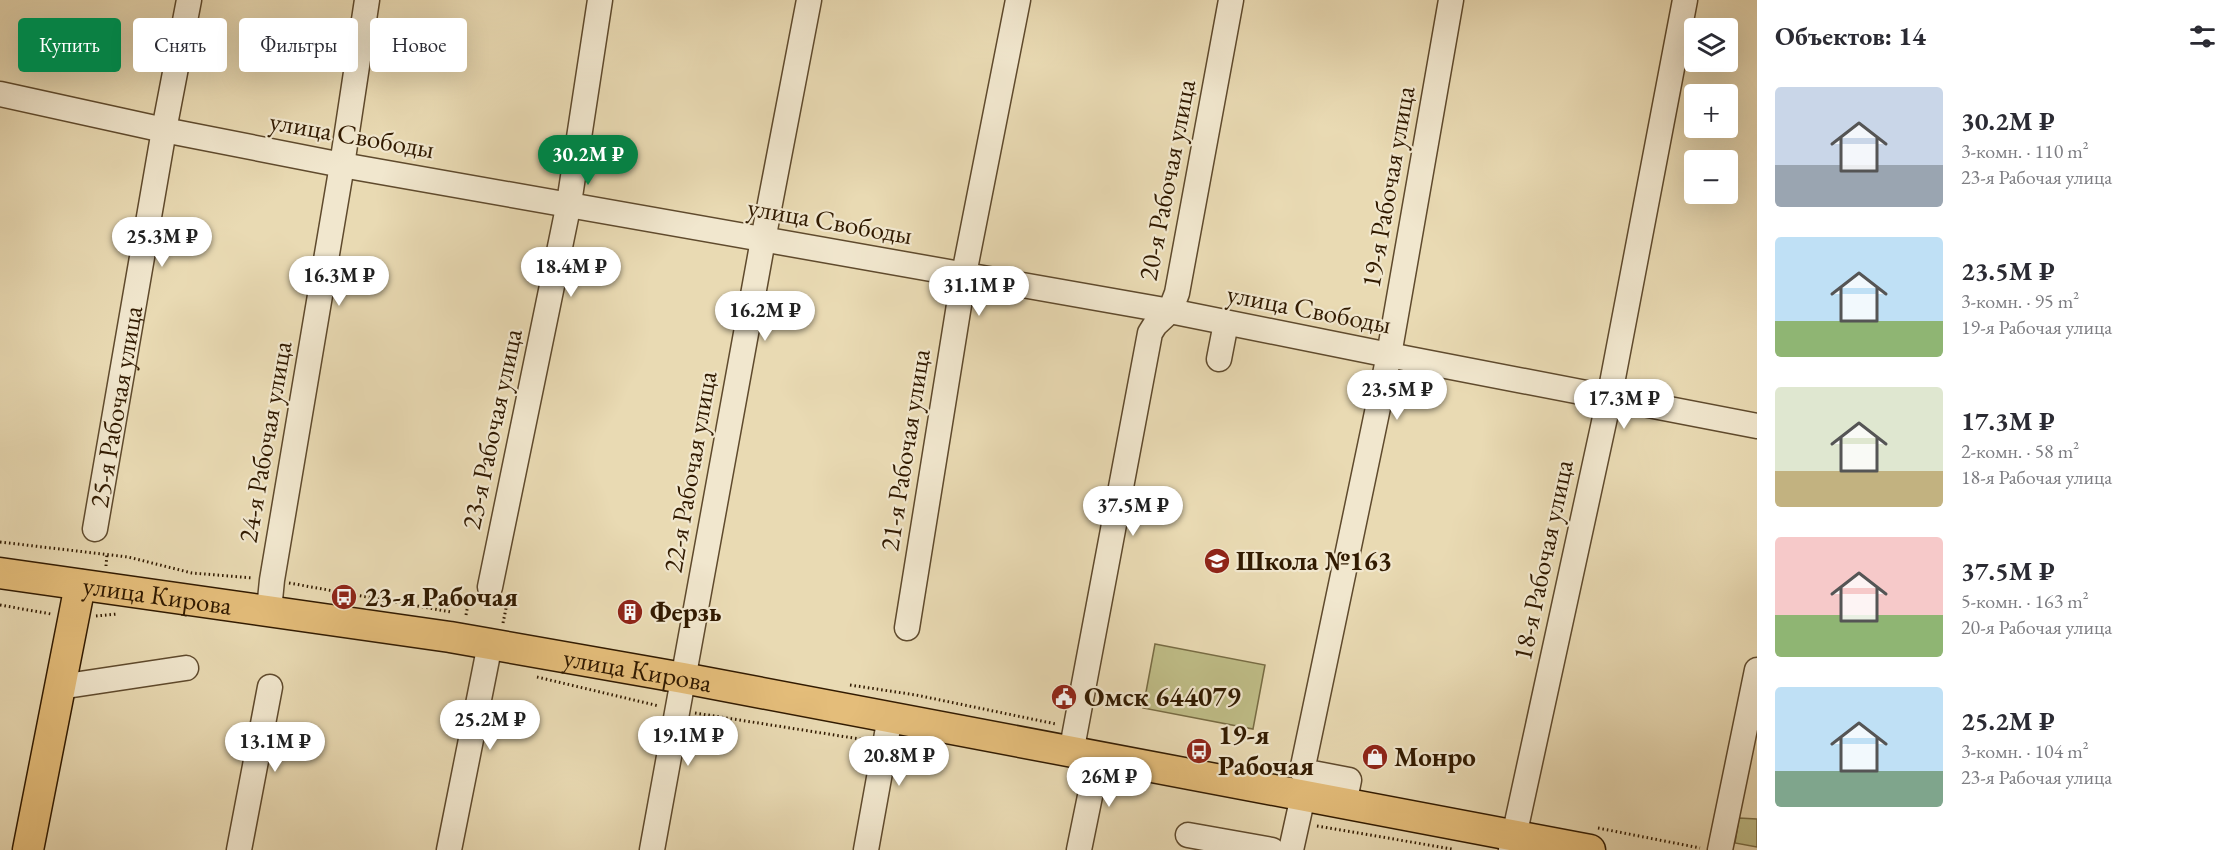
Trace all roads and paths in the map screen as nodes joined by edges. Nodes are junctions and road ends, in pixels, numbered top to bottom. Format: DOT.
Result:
graph roads {
  1 [pos="189,0"];
  2 [pos="367,0"];
  3 [pos="600,0"];
  4 [pos="809,0"];
  5 [pos="1018,0"];
  6 [pos="1231,0"];
  7 [pos="1451,0"];
  8 [pos="1685,0"];
  9 [pos="0,94"];
  10 [pos="164,130"];
  11 [pos="342,165"];
  12 [pos="569,204"];
  13 [pos="763,240"];
  14 [pos="964,274"];
  15 [pos="1170,310"];
  16 [pos="1226,322"];
  17 [pos="1389,355"];
  18 [pos="1219,359"];
  19 [pos="1609,399"];
  20 [pos="1757,426"];
  21 [pos="95,529"];
  22 [pos="107,554"];
  23 [pos="105,566"];
  24 [pos="0,573"];
  25 [pos="80,585"];
  26 [pos="490,586"];
  27 [pos="0,605"];
  28 [pos="269,610"];
  29 [pos="122,613"];
  30 [pos="75,619"];
  31 [pos="907,628"];
  32 [pos="490,644"];
  33 [pos="186,668"];
  34 [pos="1757,670"];
  35 [pos="531,676"];
  36 [pos="683,678"];
  37 [pos="61,682"];
  38 [pos="270,687"];
  39 [pos="677,710"];
  40 [pos="888,730"];
  41 [pos="940,752"];
  42 [pos="1085,755"];
  43 [pos="1748,762"];
  44 [pos="1344,804"];
  45 [pos="1300,809"];
  46 [pos="1188,835"];
  47 [pos="1512,843"];
  48 [pos="28,850"];
  49 [pos="239,850"];
  50 [pos="449,850"];
  51 [pos="652,850"];
  52 [pos="866,850"];
  53 [pos="1079,850"];
  54 [pos="1272,850"];
  55 [pos="1291,850"];
  56 [pos="1458,850"];
  57 [pos="1590,850"];
  58 [pos="1720,850"];
  1 -- 10 [label="street, 25-я Рабочая улица"];
  2 -- 11 [label="street, 24-я Рабочая улица"];
  3 -- 12 [label="street, 23-я Рабочая улица"];
  4 -- 13 [label="street, 22-я Рабочая улица"];
  5 -- 14 [label="street, 21-я Рабочая улица"];
  6 -- 15 [label="street, 20-я Рабочая улица"];
  7 -- 17 [label="street, 19-я Рабочая улица"];
  8 -- 19 [label="street, 18-я Рабочая улица"];
  9 -- 10 [label="street, улица Свободы"];
  10 -- 11 [label="street, улица Свободы"];
  10 -- 21 [label="street, 25-я Рабочая улица"];
  11 -- 12 [label="street, улица Свободы"];
  11 -- 28 [label="street, 24-я Рабочая улица"];
  12 -- 13 [label="street, улица Свободы"];
  12 -- 26 [label="street, 23-я Рабочая улица"];
  13 -- 14 [label="street, улица Свободы"];
  13 -- 36 [label="street, 22-я Рабочая улица"];
  14 -- 15 [label="street, улица Свободы"];
  14 -- 31 [label="street, 21-я Рабочая улица"];
  15 -- 16 [label="street, улица Свободы"];
  15 -- 42 [label="street, 20-я Рабочая улица"];
  16 -- 17 [label="street, улица Свободы"];
  16 -- 18 [label="street"];
  17 -- 19 [label="street, улица Свободы"];
  17 -- 44 [label="street, 19-я Рабочая улица"];
  19 -- 20 [label="street, улица Свободы"];
  19 -- 47 [label="street, 18-я Рабочая улица"];
  22 -- 23 [label="path"];
  24 -- 25 [label="main road, улица Кирова"];
  25 -- 28 [label="main road, улица Кирова"];
  25 -- 30 [label="main road"];
  27 -- 30 [label="path"];
  28 -- 32 [label="main road, улица Кирова"];
  29 -- 30 [label="path"];
  30 -- 37 [label="main road"];
  32 -- 36 [label="main road, улица Кирова"];
  32 -- 50 [label="street"];
  33 -- 37 [label="street"];
  34 -- 43 [label="street"];
  35 -- 39 [label="path"];
  36 -- 39 [label="street, 22-я Рабочая улица"];
  36 -- 40 [label="main road, улица Кирова"];
  37 -- 48 [label="main road"];
  38 -- 49 [label="street"];
  39 -- 40 [label="path"];
  39 -- 51 [label="street, 22-я Рабочая улица"];
  40 -- 41 [label="path"];
  40 -- 42 [label="main road, улица Кирова"];
  40 -- 52 [label="street"];
  42 -- 45 [label="main road, улица Кирова"];
  42 -- 53 [label="street, 20-я Рабочая улица"];
  43 -- 58 [label="street"];
  44 -- 45 [label="main road, улица Кирова"];
  44 -- 47 [label="main road, улица Кирова"];
  45 -- 55 [label="street"];
  45 -- 56 [label="path"];
  46 -- 54 [label="street"];
  47 -- 57 [label="main road, улица Кирова"];
}
